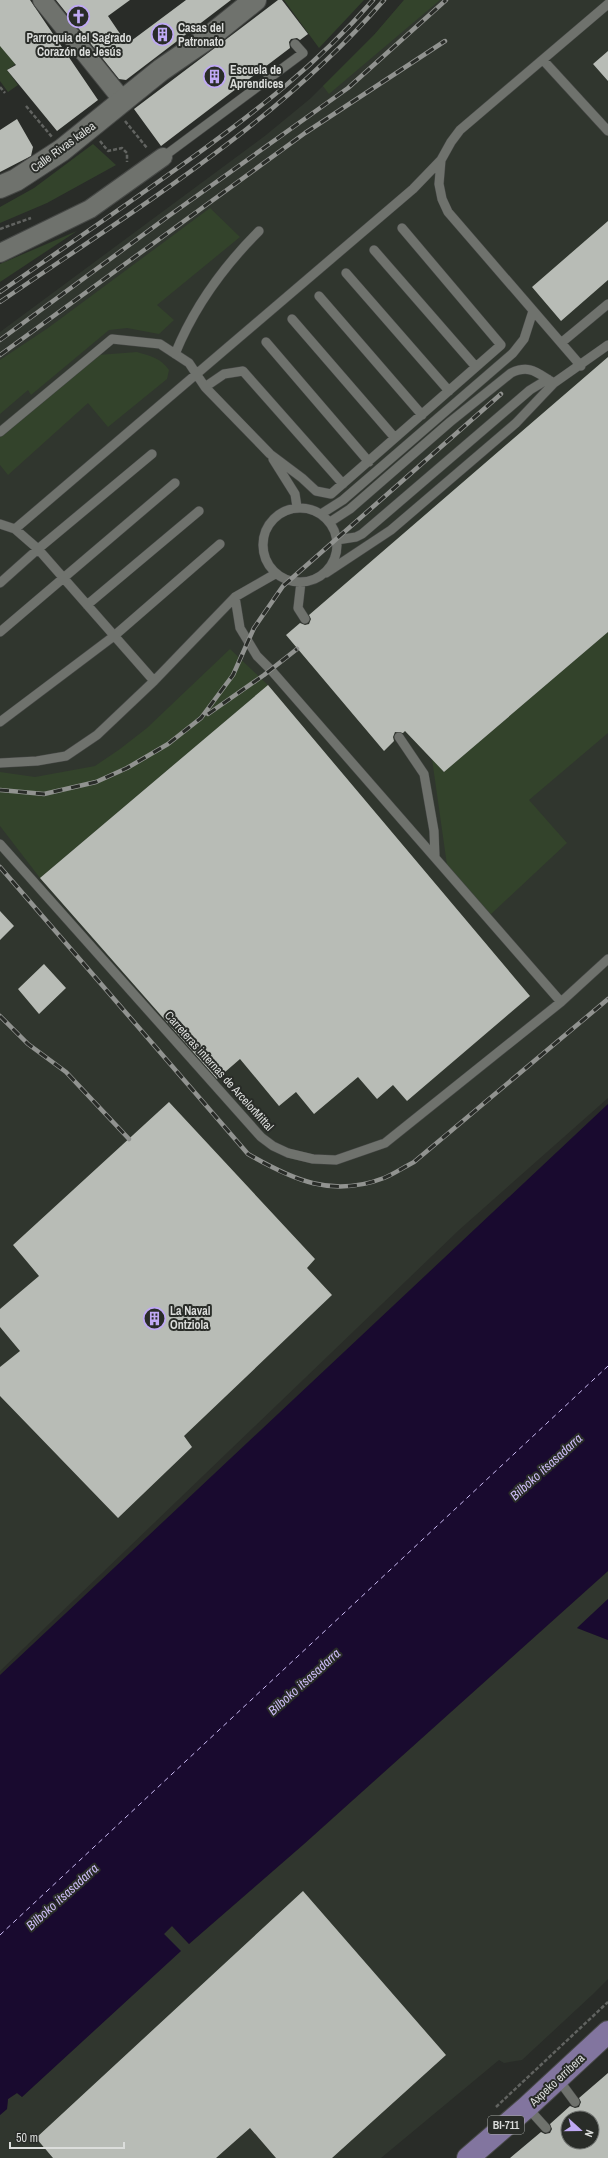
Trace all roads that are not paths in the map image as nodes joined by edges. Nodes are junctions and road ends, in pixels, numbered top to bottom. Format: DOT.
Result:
graph roads {
  1 [pos="42,0"];
  2 [pos="255,0"];
  3 [pos="608,4"];
  4 [pos="295,44"];
  5 [pos="543,60"];
  6 [pos="119,105"];
  7 [pos="608,131"];
  8 [pos="160,159"];
  9 [pos="441,160"];
  10 [pos="0,187"];
  11 [pos="402,228"];
  12 [pos="259,231"];
  13 [pos="374,250"];
  14 [pos="0,253"];
  15 [pos="346,273"];
  16 [pos="319,296"];
  17 [pos="608,304"];
  18 [pos="533,311"];
  19 [pos="292,319"];
  20 [pos="266,342"];
  21 [pos="561,343"];
  22 [pos="608,345"];
  23 [pos="175,354"];
  24 [pos="581,366"];
  25 [pos="476,367"];
  26 [pos="196,374"];
  27 [pos="551,381"];
  28 [pos="205,387"];
  29 [pos="450,391"];
  30 [pos="422,415"];
  31 [pos="0,432"];
  32 [pos="395,438"];
  33 [pos="152,454"];
  34 [pos="270,454"];
  35 [pos="369,462"];
  36 [pos="175,482"];
  37 [pos="343,484"];
  38 [pos="297,507"];
  39 [pos="199,511"];
  40 [pos="321,514"];
  41 [pos="330,522"];
  42 [pos="0,524"];
  43 [pos="15,529"];
  44 [pos="337,540"];
  45 [pos="220,544"];
  46 [pos="38,548"];
  47 [pos="326,573"];
  48 [pos="275,574"];
  49 [pos="64,579"];
  50 [pos="301,582"];
  51 [pos="0,583"];
  52 [pos="235,597"];
  53 [pos="87,605"];
  54 [pos="305,618"];
  55 [pos="0,632"];
  56 [pos="114,636"];
  57 [pos="154,681"];
  58 [pos="0,722"];
  59 [pos="399,737"];
  60 [pos="0,763"];
  61 [pos="0,844"];
  62 [pos="435,857"];
  63 [pos="608,959"];
  64 [pos="561,1002"];
  65 [pos="608,2032"];
  66 [pos="558,2079"];
  67 [pos="575,2102"];
  68 [pos="527,2107"];
  69 [pos="546,2128"];
  70 [pos="468,2158"];
  1 -- 6 [label="street"];
  2 -- 6 [label="street, Calle Rivas kalea"];
  3 -- 5 [label="lane"];
  4 -- 8 [label="lane"];
  5 -- 7 [label="lane"];
  5 -- 9 [label="lane"];
  6 -- 10 [label="street, Calle Rivas kalea"];
  8 -- 14 [label="street"];
  9 -- 18 [label="lane"];
  9 -- 26 [label="lane"];
  11 -- 25 [label="lane"];
  12 -- 23 [label="lane"];
  13 -- 25 [label="lane"];
  15 -- 29 [label="lane"];
  16 -- 30 [label="lane"];
  17 -- 21 [label="lane"];
  18 -- 21 [label="lane"];
  18 -- 40 [label="lane"];
  19 -- 32 [label="lane"];
  20 -- 35 [label="lane"];
  21 -- 24 [label="lane"];
  22 -- 24 [label="lane"];
  23 -- 26 [label="lane"];
  23 -- 31 [label="lane"];
  24 -- 27 [label="lane"];
  25 -- 29 [label="lane"];
  26 -- 28 [label="lane"];
  26 -- 43 [label="lane"];
  27 -- 41 [label="lane"];
  27 -- 44 [label="lane"];
  27 -- 47 [label="lane"];
  28 -- 34 [label="lane"];
  28 -- 37 [label="lane"];
  29 -- 30 [label="lane"];
  30 -- 32 [label="lane"];
  32 -- 35 [label="lane"];
  33 -- 46 [label="lane"];
  34 -- 37 [label="lane"];
  34 -- 38 [label="lane"];
  35 -- 37 [label="lane"];
  36 -- 49 [label="lane"];
  38 -- 40 [label="lane"];
  38 -- 48 [label="lane"];
  39 -- 53 [label="lane"];
  40 -- 41 [label="lane"];
  41 -- 44 [label="lane"];
  42 -- 43 [label="lane"];
  43 -- 46 [label="lane"];
  44 -- 47 [label="lane"];
  45 -- 56 [label="lane"];
  46 -- 49 [label="lane"];
  46 -- 51 [label="lane"];
  47 -- 50 [label="lane"];
  48 -- 50 [label="lane"];
  48 -- 52 [label="lane"];
  49 -- 53 [label="lane"];
  49 -- 55 [label="lane"];
  50 -- 54 [label="lane"];
  52 -- 57 [label="lane"];
  52 -- 62 [label="lane"];
  53 -- 56 [label="lane"];
  56 -- 57 [label="lane"];
  56 -- 58 [label="lane"];
  57 -- 60 [label="lane"];
  59 -- 62 [label="lane"];
  61 -- 64 [label="lane, Carreteras internas de ArcelorMittal"];
  62 -- 64 [label="lane"];
  63 -- 64 [label="lane, Carreteras internas de ArcelorMittal"];
  65 -- 66 [label="main road, Axpeko erribera / BI-711"];
  66 -- 67 [label="lane"];
  66 -- 68 [label="main road, Axpeko erribera / BI-711"];
  68 -- 69 [label="lane"];
  68 -- 70 [label="main road, Axpeko erribera / BI-711"];
}
